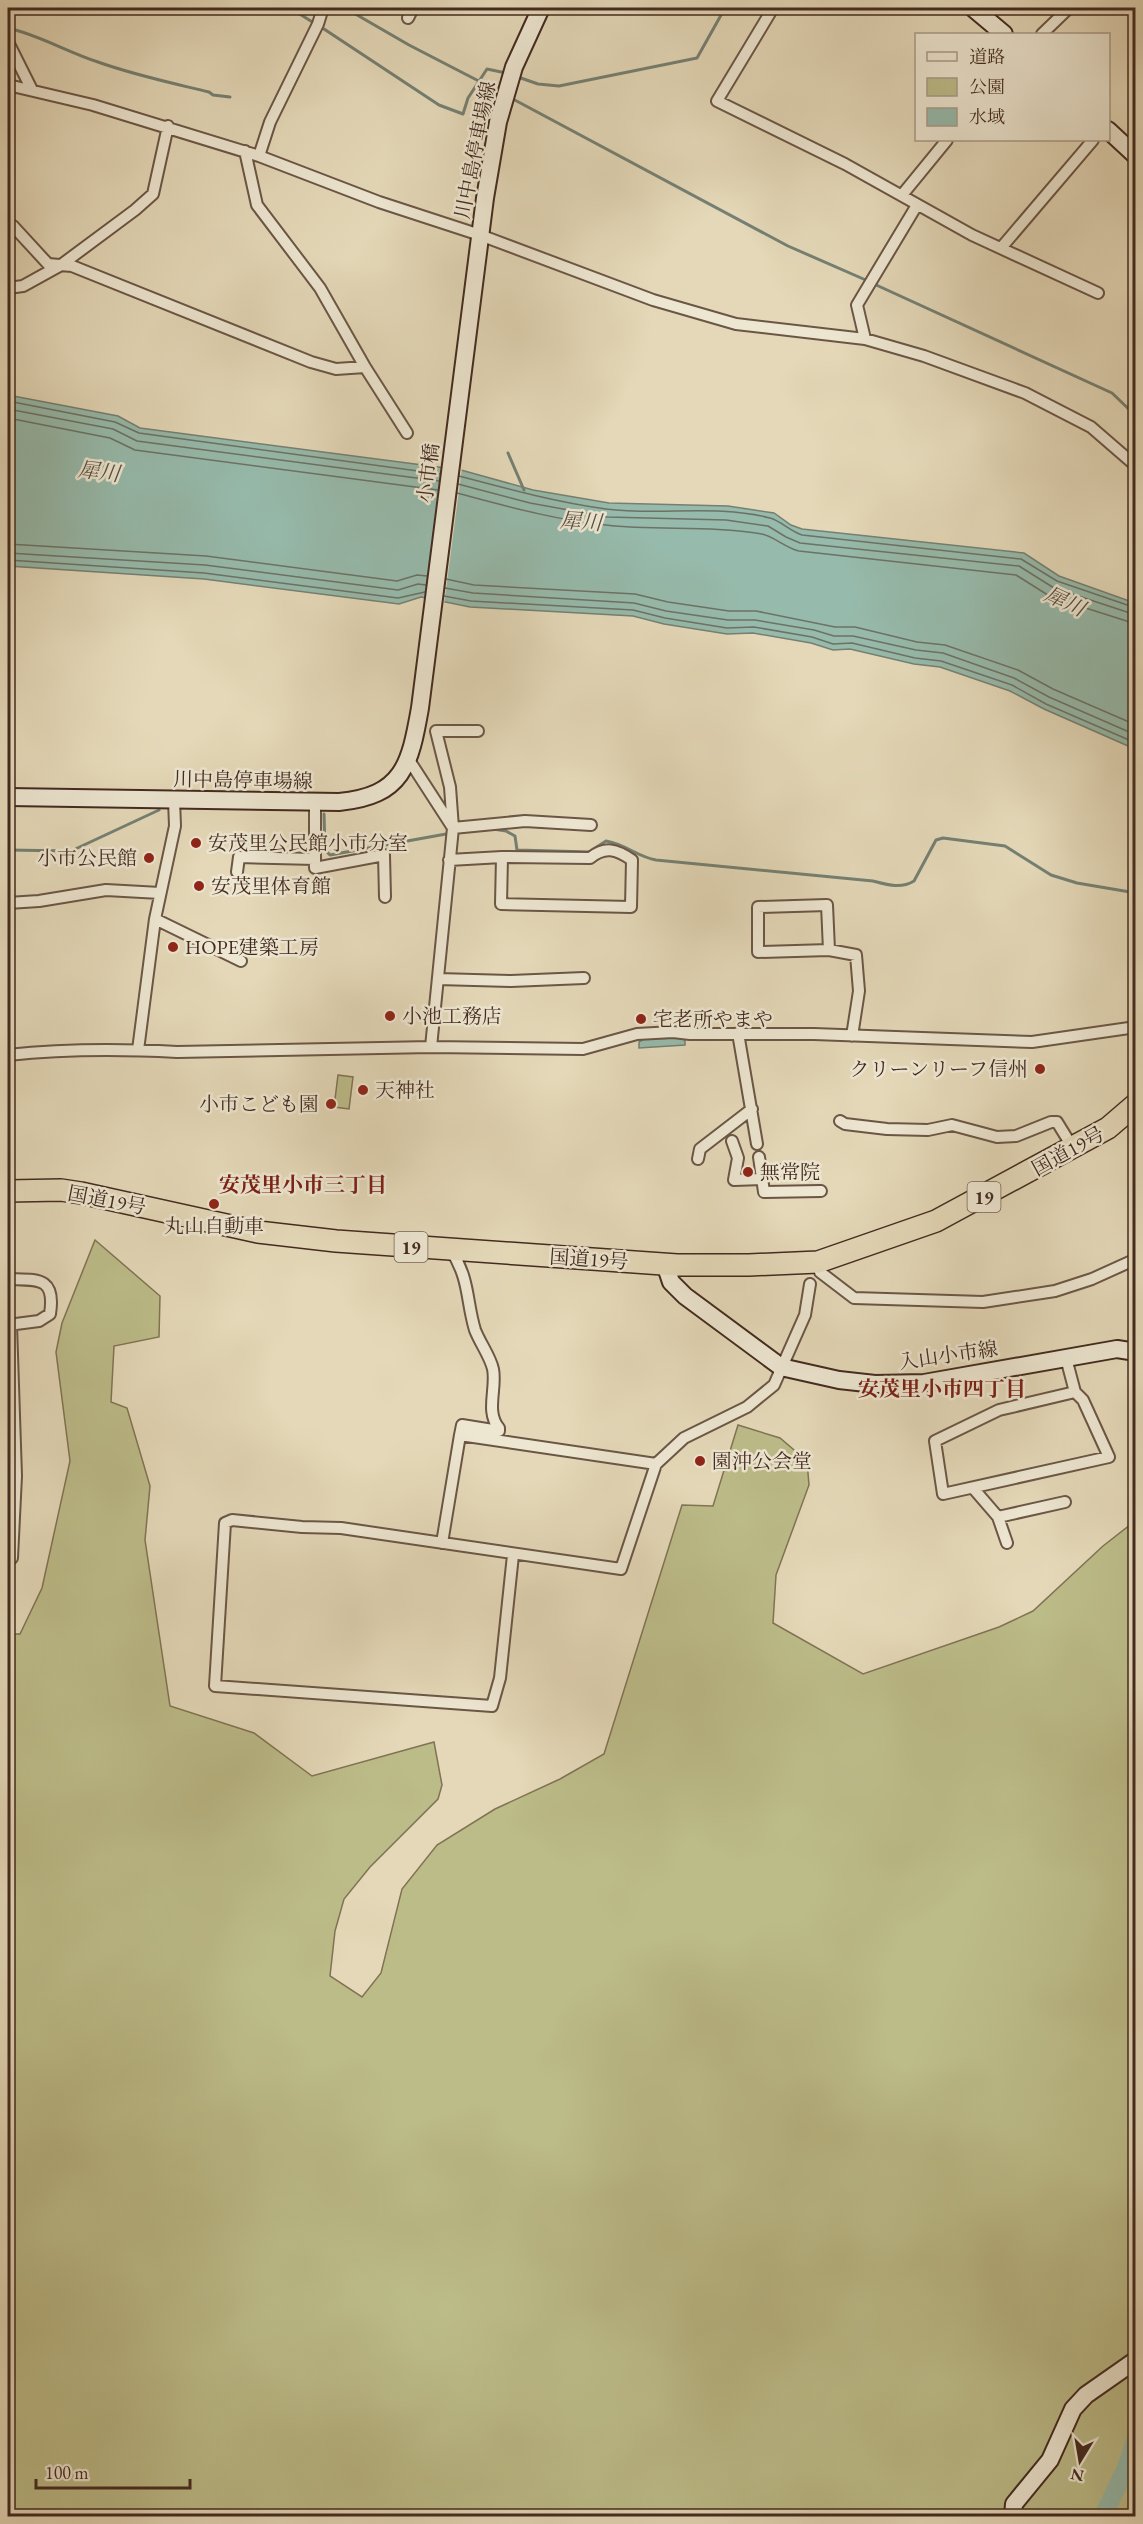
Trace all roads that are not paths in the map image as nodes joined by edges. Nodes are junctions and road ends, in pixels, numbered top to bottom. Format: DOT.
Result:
graph roads {
  1 [pos="323,8"];
  2 [pos="541,8"];
  3 [pos="773,8"];
  4 [pos="973,8"];
  5 [pos="1069,8"];
  6 [pos="1003,33"];
  7 [pos="1043,33"];
  8 [pos="8,42"];
  9 [pos="8,85"];
  10 [pos="32,90"];
  11 [pos="168,126"];
  12 [pos="1110,132"];
  13 [pos="946,141"];
  14 [pos="1092,141"];
  15 [pos="245,151"];
  16 [pos="260,156"];
  17 [pos="1136,156"];
  18 [pos="902,195"];
  19 [pos="917,205"];
  20 [pos="8,224"];
  21 [pos="479,238"];
  22 [pos="1002,248"];
  23 [pos="61,265"];
  24 [pos="8,288"];
  25 [pos="1098,293"];
  26 [pos="865,339"];
  27 [pos="365,367"];
  28 [pos="408,433"];
  29 [pos="1136,466"];
  30 [pos="420,708"];
  31 [pos="478,731"];
  32 [pos="409,760"];
  33 [pos="8,797"];
  34 [pos="174,800"];
  35 [pos="315,803"];
  36 [pos="591,825"];
  37 [pos="453,828"];
  38 [pos="502,857"];
  39 [pos="315,859"];
  40 [pos="449,860"];
  41 [pos="237,872"];
  42 [pos="160,892"];
  43 [pos="385,897"];
  44 [pos="8,903"];
  45 [pos="155,919"];
  46 [pos="830,950"];
  47 [pos="241,961"];
  48 [pos="584,978"];
  49 [pos="438,979"];
  50 [pos="1136,1027"];
  51 [pos="738,1033"];
  52 [pos="852,1036"];
  53 [pos="431,1047"];
  54 [pos="138,1050"];
  55 [pos="8,1055"];
  56 [pos="1136,1104"];
  57 [pos="752,1109"];
  58 [pos="840,1121"];
  59 [pos="732,1141"];
  60 [pos="757,1144"];
  61 [pos="1074,1149"];
  62 [pos="759,1157"];
  63 [pos="698,1159"];
  64 [pos="779,1170"];
  65 [pos="761,1175"];
  66 [pos="9,1187"];
  67 [pos="821,1191"];
  68 [pos="450,1250"];
  69 [pos="1136,1258"];
  70 [pos="818,1262"];
  71 [pos="665,1264"];
  72 [pos="8,1279"];
  73 [pos="810,1284"];
  74 [pos="9,1325"];
  75 [pos="1136,1352"];
  76 [pos="1066,1358"];
  77 [pos="781,1367"];
  78 [pos="1075,1392"];
  79 [pos="460,1435"];
  80 [pos="656,1464"];
  81 [pos="973,1488"];
  82 [pos="1065,1502"];
  83 [pos="998,1517"];
  84 [pos="442,1543"];
  85 [pos="1007,1543"];
  86 [pos="513,1555"];
  87 [pos="12,1558"];
  88 [pos="1136,2360"];
  89 [pos="1013,2517"];
  1 -- 16 [label="street"];
  2 -- 21 [label="main road, 川中島停車場線"];
  3 -- 18 [label="street"];
  4 -- 6 [label="main road"];
  5 -- 7 [label="street"];
  8 -- 10 [label="street"];
  9 -- 10 [label="street"];
  10 -- 11 [label="street"];
  11 -- 15 [label="street"];
  11 -- 23 [label="street"];
  12 -- 17 [label="main road"];
  13 -- 18 [label="street"];
  14 -- 22 [label="street"];
  15 -- 16 [label="street"];
  15 -- 27 [label="street"];
  16 -- 21 [label="street"];
  18 -- 19 [label="street"];
  19 -- 22 [label="street"];
  19 -- 26 [label="street"];
  20 -- 23 [label="street"];
  21 -- 26 [label="street"];
  21 -- 30 [label="main road, 小市橋"];
  22 -- 25 [label="street"];
  23 -- 24 [label="street"];
  23 -- 27 [label="street"];
  26 -- 29 [label="street"];
  27 -- 28 [label="street"];
  30 -- 32 [label="main road, 川中島停車場線"];
  31 -- 37 [label="street"];
  32 -- 35 [label="main road, 川中島停車場線"];
  32 -- 37 [label="street"];
  33 -- 34 [label="main road, 川中島停車場線"];
  34 -- 35 [label="main road, 川中島停車場線"];
  34 -- 42 [label="street"];
  35 -- 39 [label="street"];
  36 -- 37 [label="street"];
  37 -- 40 [label="street"];
  38 -- 38 [label="street"];
  38 -- 40 [label="street"];
  39 -- 41 [label="street"];
  39 -- 43 [label="street"];
  40 -- 49 [label="street"];
  42 -- 44 [label="street"];
  42 -- 45 [label="street"];
  45 -- 47 [label="street"];
  45 -- 54 [label="street"];
  46 -- 46 [label="street"];
  46 -- 52 [label="street"];
  48 -- 49 [label="street"];
  49 -- 53 [label="street"];
  50 -- 52 [label="street"];
  51 -- 52 [label="street"];
  51 -- 53 [label="street"];
  51 -- 57 [label="street"];
  53 -- 54 [label="street"];
  54 -- 55 [label="street"];
  56 -- 61 [label="highway, 国道19号 / 19"];
  57 -- 60 [label="street"];
  57 -- 63 [label="street"];
  58 -- 61 [label="street"];
  59 -- 65 [label="street"];
  61 -- 70 [label="highway, 国道19号 / 19"];
  62 -- 65 [label="street"];
  64 -- 65 [label="street"];
  65 -- 67 [label="street"];
  66 -- 68 [label="highway, 国道19号 / 19"];
  68 -- 71 [label="highway, 国道19号 / 19"];
  68 -- 79 [label="street"];
  69 -- 70 [label="street"];
  70 -- 71 [label="highway, 国道19号 / 19"];
  71 -- 77 [label="main road, 入山小市線"];
  72 -- 74 [label="street"];
  73 -- 77 [label="street"];
  74 -- 87 [label="street"];
  75 -- 76 [label="main road, 入山小市線"];
  76 -- 77 [label="main road, 入山小市線"];
  76 -- 78 [label="street"];
  77 -- 80 [label="street"];
  78 -- 81 [label="street"];
  78 -- 81 [label="street"];
  79 -- 80 [label="street"];
  79 -- 84 [label="street"];
  80 -- 86 [label="street"];
  81 -- 83 [label="street"];
  82 -- 83 [label="street"];
  83 -- 85 [label="street"];
  84 -- 86 [label="street"];
  84 -- 86 [label="street"];
  88 -- 89 [label="main road"];
}
